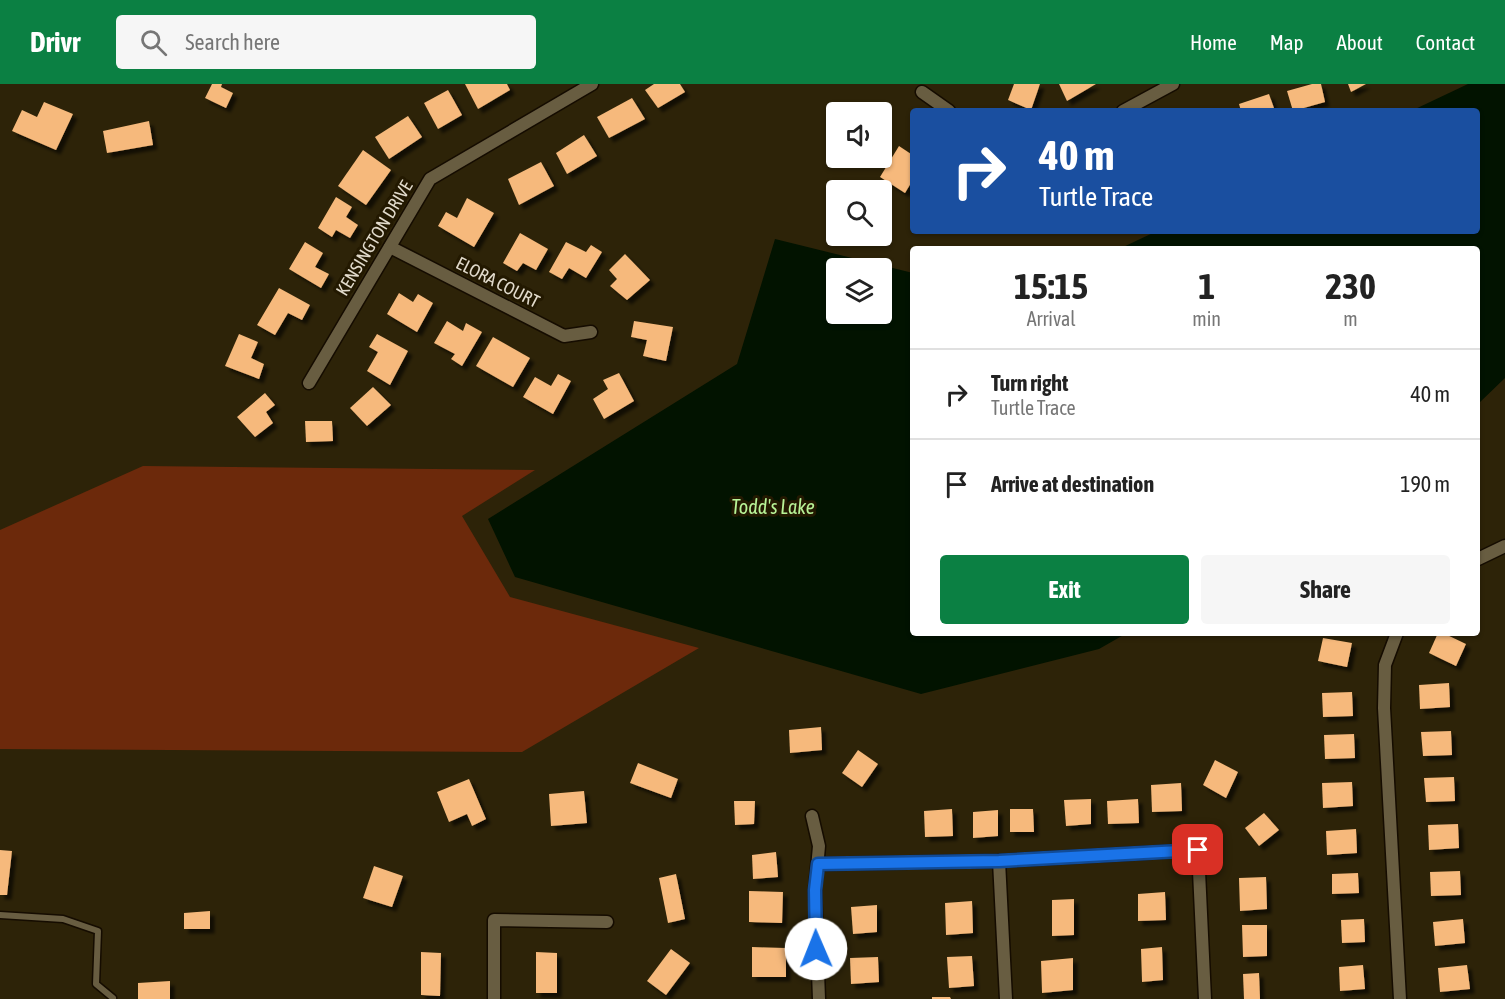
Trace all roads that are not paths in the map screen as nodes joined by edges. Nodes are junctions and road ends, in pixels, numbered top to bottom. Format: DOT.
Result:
graph roads {
  1 [pos="592,84"];
  2 [pos="1173,84"];
  3 [pos="922,92"];
  4 [pos="945,108"];
  5 [pos="1129,108"];
  6 [pos="390,247"];
  7 [pos="591,332"];
  8 [pos="309,383"];
  9 [pos="1505,546"];
  10 [pos="1480,559"];
  11 [pos="1396,636"];
  12 [pos="812,816"];
  13 [pos="999,861"];
  14 [pos="818,864"];
  15 [pos="0,915"];
  16 [pos="607,922"];
  17 [pos="113,998"];
  18 [pos="494,999"];
  19 [pos="819,999"];
  20 [pos="1006,999"];
  21 [pos="1205,999"];
  22 [pos="1400,999"];
  1 -- 6 [label="street, KENSINGTON DRIVE"];
  2 -- 5 [label="street"];
  3 -- 4 [label="street"];
  6 -- 7 [label="street, ELORA COURT"];
  6 -- 8 [label="street, KENSINGTON DRIVE"];
  9 -- 10 [label="street"];
  11 -- 22 [label="street"];
  12 -- 14 [label="street"];
  13 -- 14 [label="street"];
  13 -- 20 [label="street"];
  13 -- 21 [label="street"];
  14 -- 19 [label="street"];
  15 -- 17 [label="lane"];
  16 -- 18 [label="street"];
}
